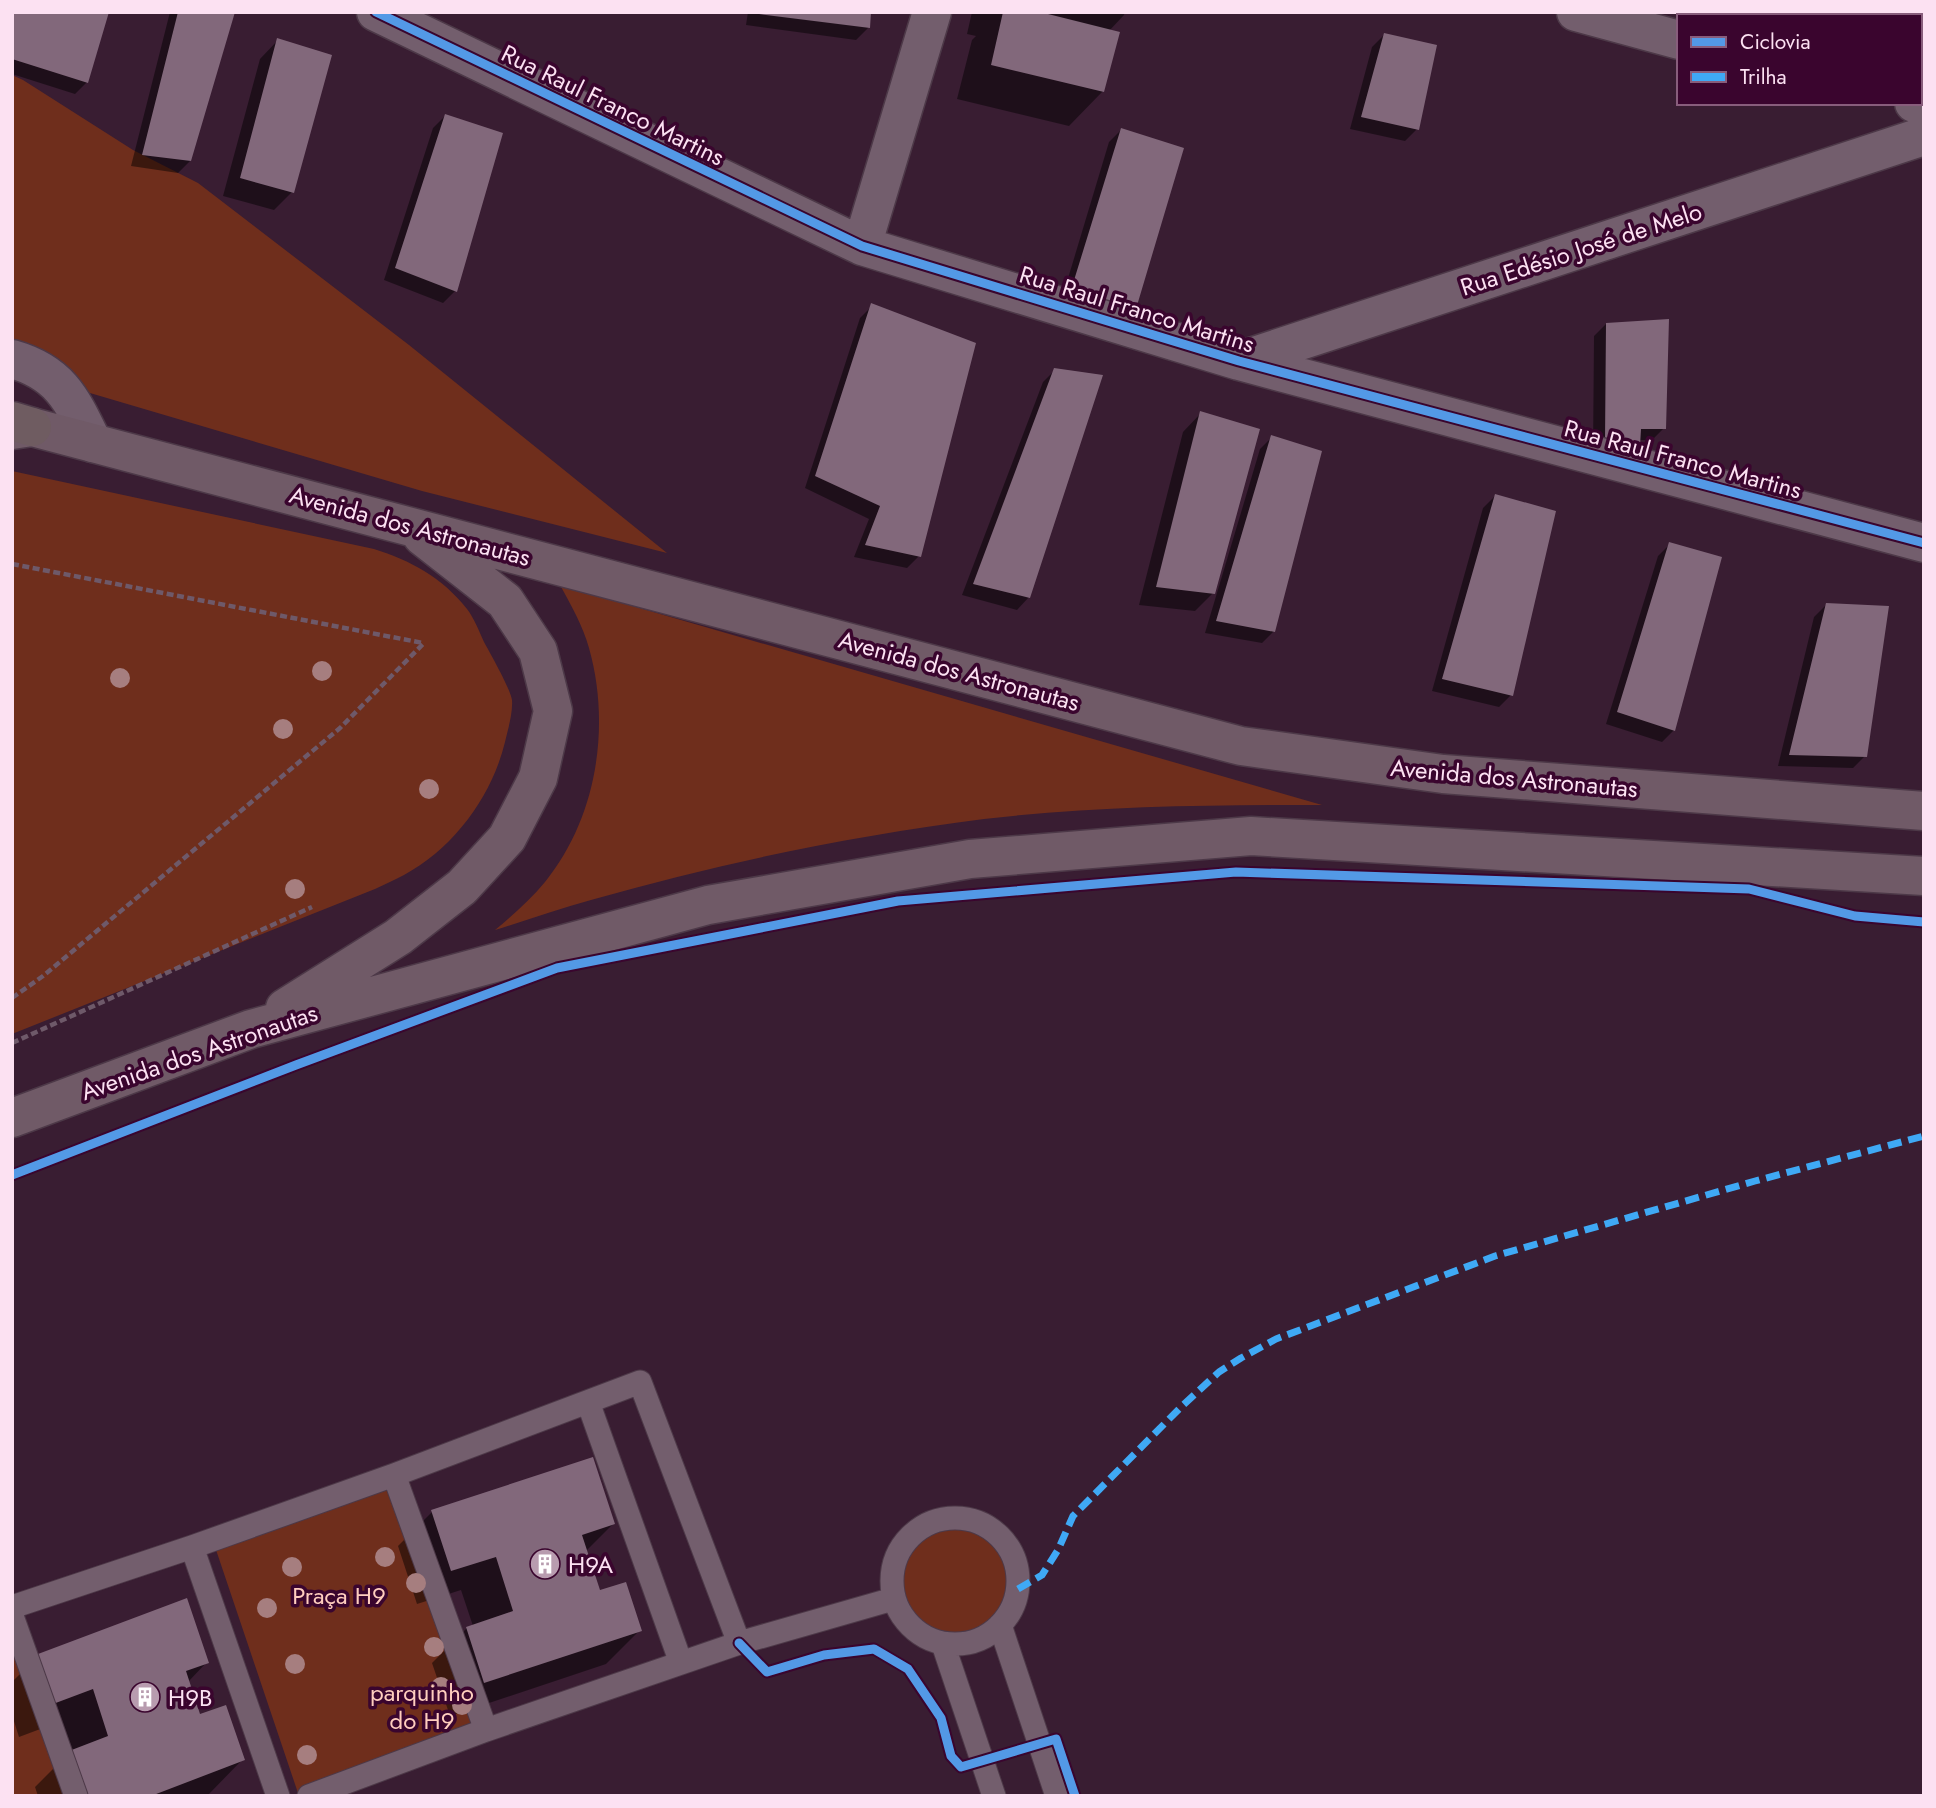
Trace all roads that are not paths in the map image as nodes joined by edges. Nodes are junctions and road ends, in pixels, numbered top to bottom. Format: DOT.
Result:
graph roads {
  1 [pos="376,12"];
  2 [pos="932,12"];
  3 [pos="1576,12"];
  4 [pos="1677,39"];
  5 [pos="1924,136"];
  6 [pos="862,246"];
  7 [pos="12,359"];
  8 [pos="1238,361"];
  9 [pos="19,426"];
  10 [pos="93,443"];
  11 [pos="409,526"];
  12 [pos="1924,543"];
  13 [pos="1924,811"];
  14 [pos="1924,876"];
  15 [pos="251,1029"];
  16 [pos="12,1118"];
  17 [pos="588,1402"];
  18 [pos="394,1475"];
  19 [pos="192,1548"];
  20 [pos="894,1599"];
  21 [pos="12,1607"];
  22 [pos="12,1616"];
  23 [pos="1000,1625"];
  24 [pos="739,1643"];
  25 [pos="943,1644"];
  26 [pos="681,1663"];
  27 [pos="486,1730"];
  28 [pos="76,1796"];
  29 [pos="278,1796"];
  30 [pos="309,1796"];
  31 [pos="994,1796"];
  32 [pos="1057,1796"];
  1 -- 6 [label="street, Rua Raul Franco Martins"];
  2 -- 6 [label="street"];
  3 -- 4 [label="street"];
  5 -- 8 [label="street, Rua Edésio José de Melo"];
  6 -- 8 [label="street, Rua Raul Franco Martins"];
  7 -- 10 [label="street"];
  8 -- 12 [label="street, Rua Raul Franco Martins"];
  9 -- 10 [label="main road, Avenida dos Astronautas"];
  10 -- 11 [label="main road, Avenida dos Astronautas"];
  11 -- 13 [label="main road, Avenida dos Astronautas"];
  11 -- 15 [label="main road"];
  14 -- 15 [label="main road, Avenida dos Astronautas"];
  15 -- 16 [label="main road, Avenida dos Astronautas"];
  17 -- 18 [label="lane"];
  17 -- 24 [label="lane"];
  17 -- 26 [label="lane"];
  18 -- 19 [label="lane"];
  18 -- 27 [label="lane"];
  19 -- 21 [label="lane"];
  19 -- 29 [label="lane"];
  20 -- 23 [label="lane"];
  20 -- 24 [label="lane"];
  20 -- 25 [label="lane"];
  22 -- 28 [label="lane"];
  23 -- 25 [label="lane"];
  23 -- 32 [label="lane"];
  24 -- 26 [label="lane"];
  25 -- 31 [label="lane"];
  26 -- 27 [label="lane"];
  27 -- 30 [label="lane"];
}
